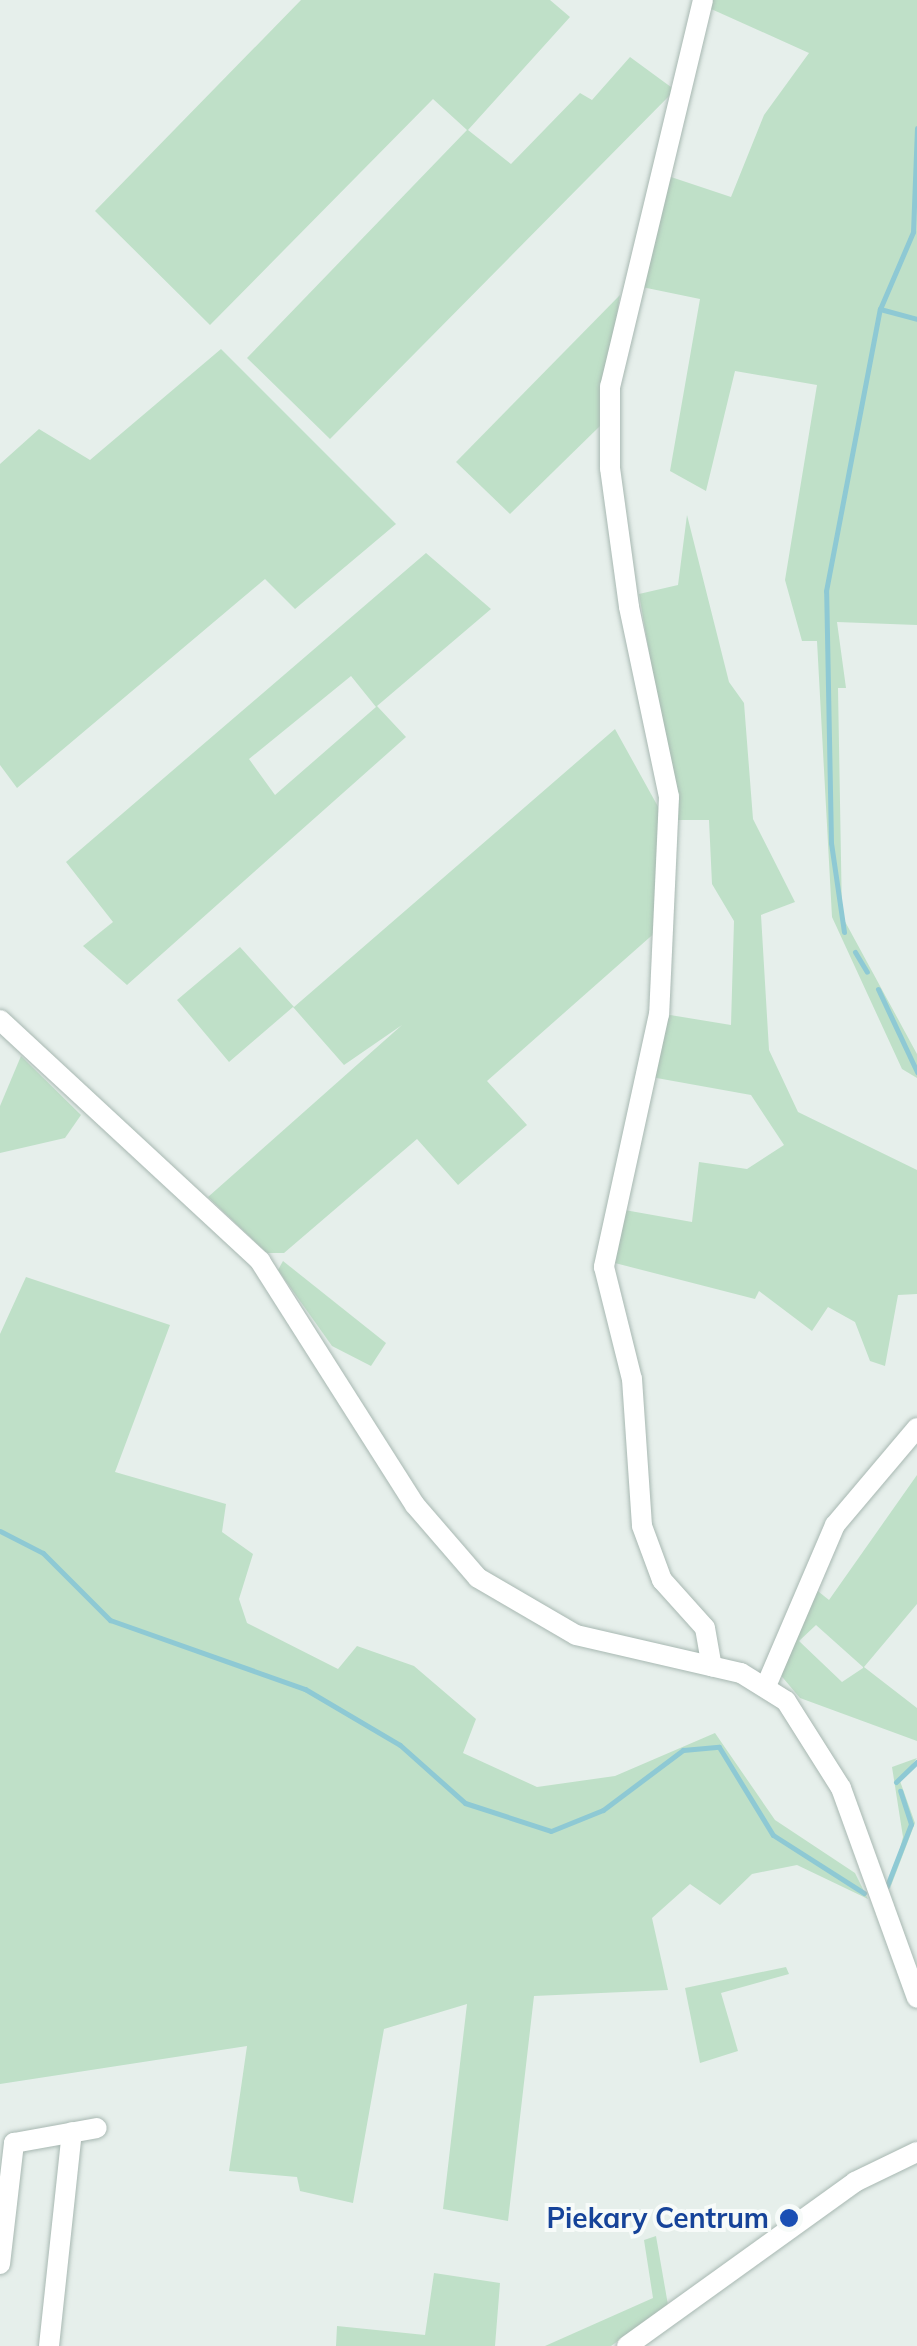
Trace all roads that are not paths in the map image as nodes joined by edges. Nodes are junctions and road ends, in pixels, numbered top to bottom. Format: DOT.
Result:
graph roads {
  1 [pos="703,0"];
  2 [pos="0,1020"];
  3 [pos="917,1428"];
  4 [pos="712,1666"];
  5 [pos="766,1686"];
  6 [pos="917,1998"];
  7 [pos="97,2128"];
  8 [pos="72,2132"];
  9 [pos="917,2152"];
  10 [pos="0,2264"];
  11 [pos="49,2346"];
  12 [pos="627,2346"];
  1 -- 4 [label="street"];
  2 -- 4 [label="street"];
  3 -- 5 [label="street"];
  4 -- 5 [label="street"];
  5 -- 6 [label="street"];
  7 -- 8 [label="street"];
  8 -- 10 [label="street"];
  8 -- 11 [label="street"];
  9 -- 12 [label="street"];
}
